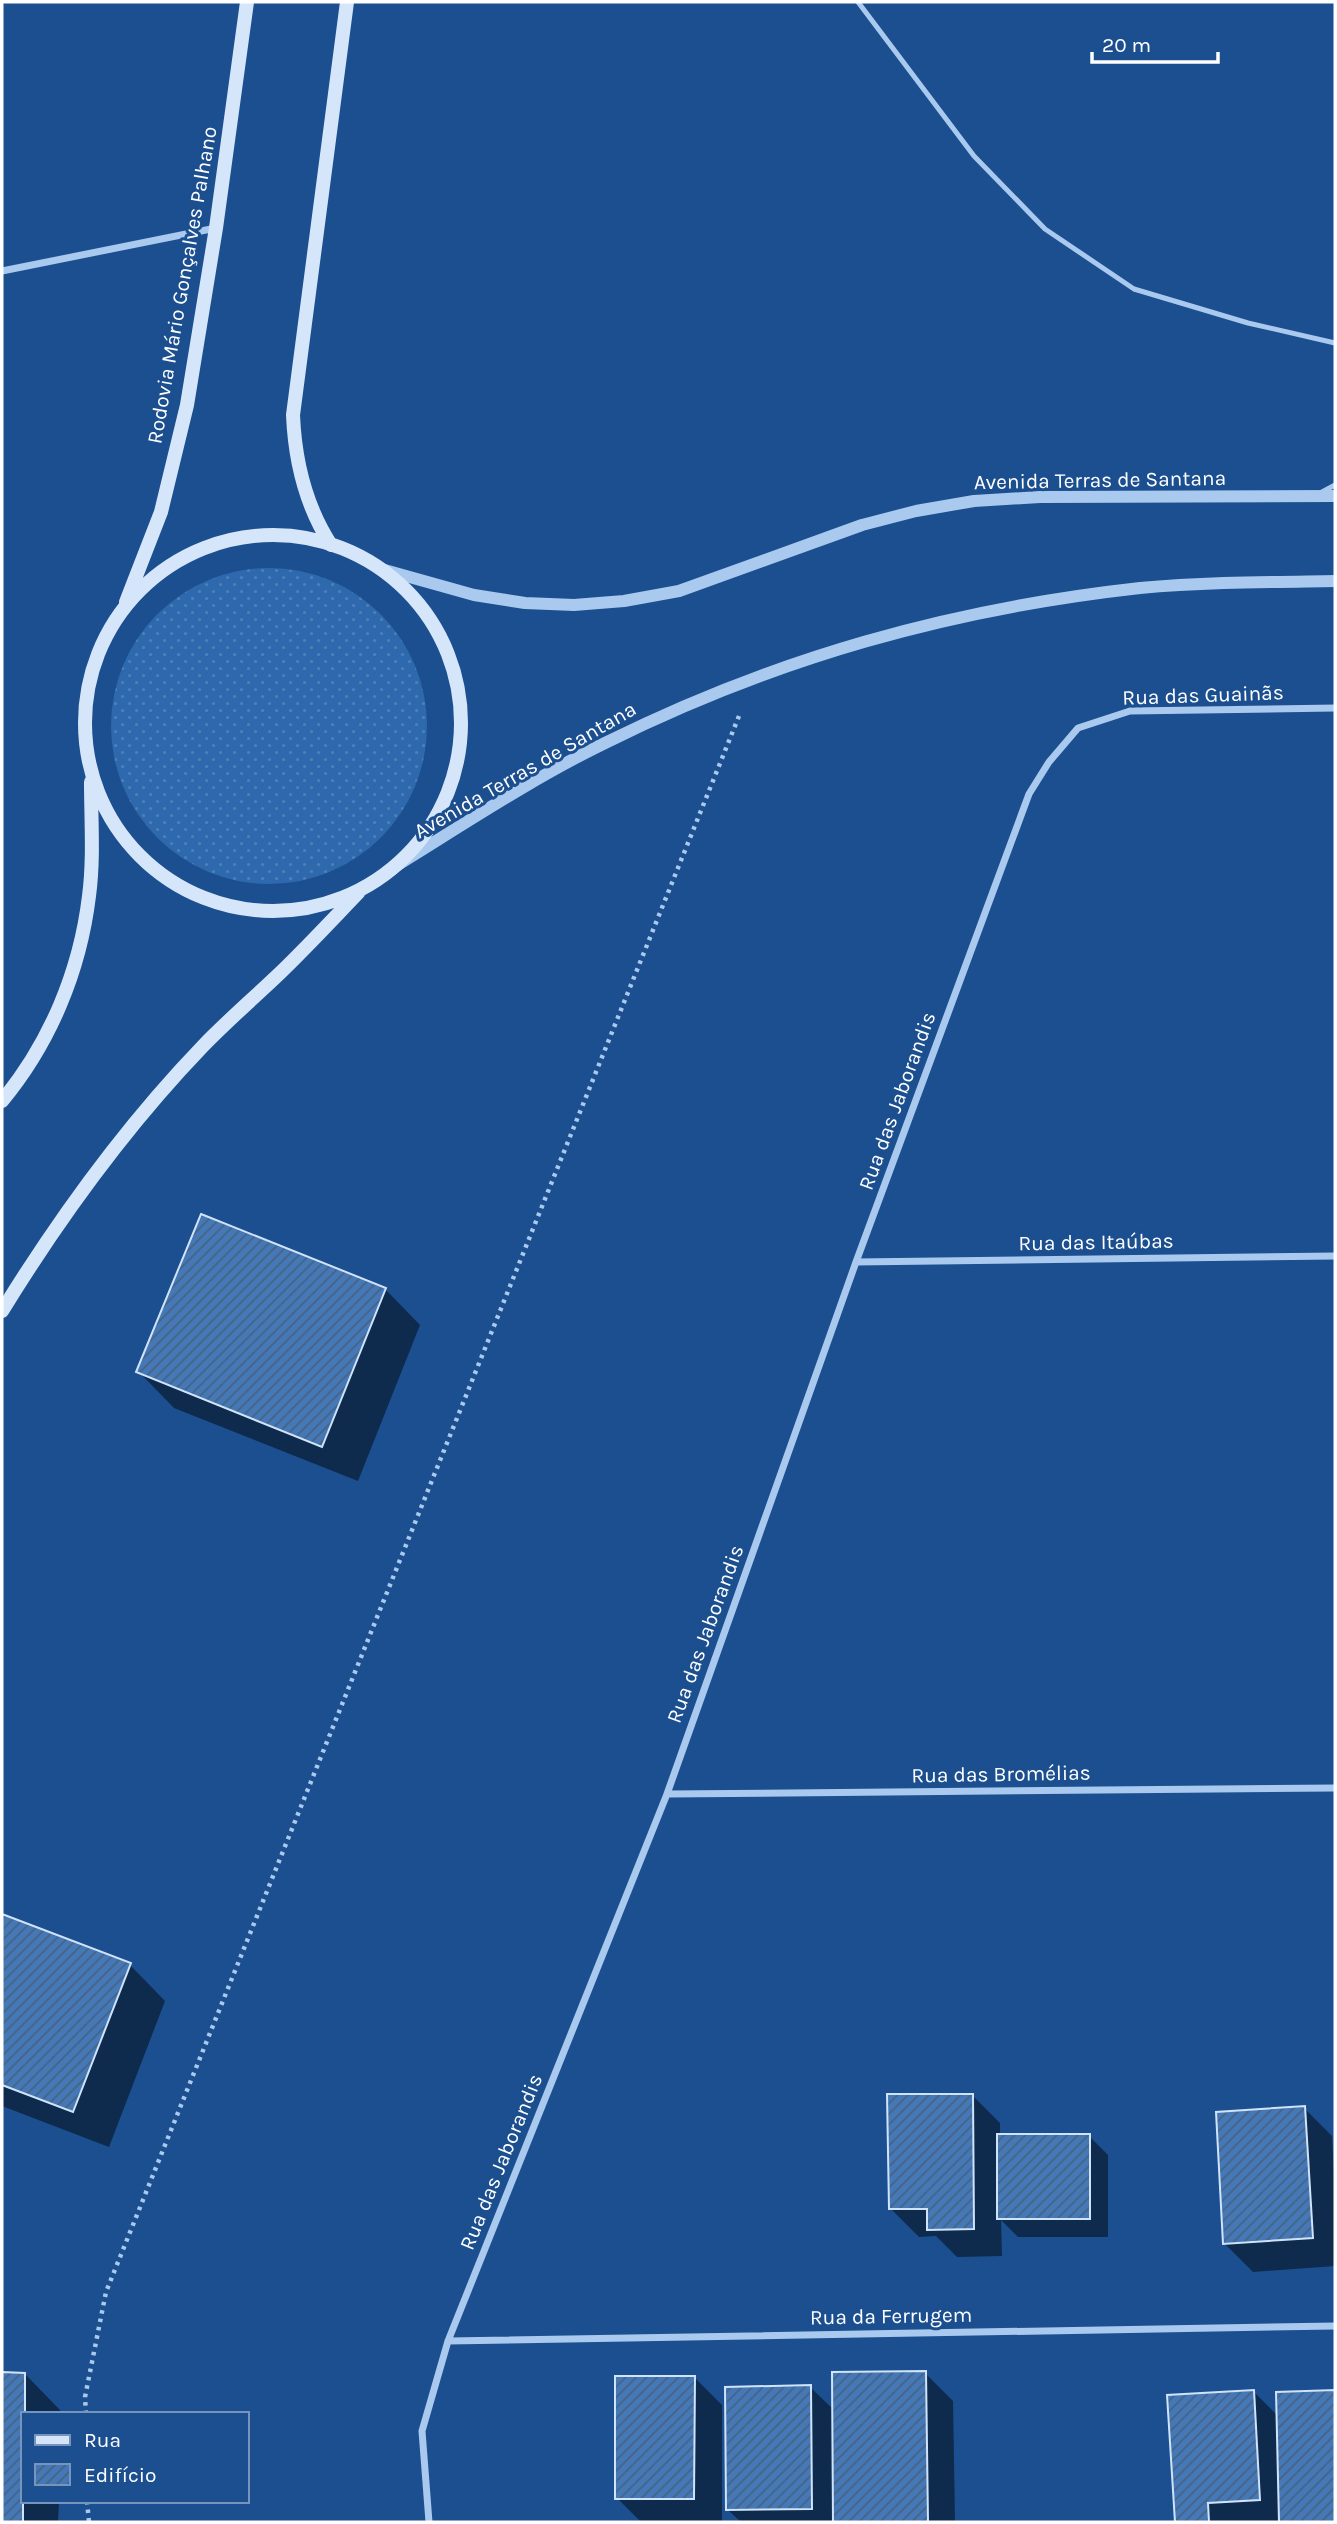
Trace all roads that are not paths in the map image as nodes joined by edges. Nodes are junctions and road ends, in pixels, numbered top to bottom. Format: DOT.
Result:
graph roads {
  1 [pos="247,2"];
  2 [pos="347,2"];
  3 [pos="858,2"];
  4 [pos="216,228"];
  5 [pos="2,271"];
  6 [pos="1335,343"];
  7 [pos="1335,485"];
  8 [pos="1314,496"];
  9 [pos="1335,496"];
  10 [pos="331,545"];
  11 [pos="381,569"];
  12 [pos="1335,580"];
  13 [pos="123,609"];
  14 [pos="1335,708"];
  15 [pos="1049,762"];
  16 [pos="90,771"];
  17 [pos="391,869"];
  18 [pos="363,888"];
  19 [pos="2,1101"];
  20 [pos="1335,1256"];
  21 [pos="856,1262"];
  22 [pos="2,1311"];
  23 [pos="1335,1788"];
  24 [pos="667,1794"];
  25 [pos="1335,2326"];
  26 [pos="448,2341"];
  27 [pos="429,2522"];
  1 -- 4 [label="main road, Rodovia Mário Gonçalves Palhano"];
  2 -- 10 [label="main road"];
  3 -- 6 [label="lane"];
  4 -- 5 [label="street"];
  4 -- 13 [label="main road, Rodovia Mário Gonçalves Palhano"];
  7 -- 8 [label="lane"];
  8 -- 9 [label="street, Avenida Terras de Santana"];
  8 -- 11 [label="street, Avenida Terras de Santana"];
  10 -- 11 [label="main road"];
  10 -- 13 [label="main road"];
  11 -- 17 [label="main road"];
  12 -- 17 [label="street, Avenida Terras de Santana"];
  13 -- 16 [label="main road"];
  14 -- 15 [label="street, Rua das Guainãs"];
  15 -- 21 [label="street, Rua das Jaborandis"];
  16 -- 18 [label="main road"];
  16 -- 19 [label="main road"];
  17 -- 18 [label="main road"];
  18 -- 22 [label="main road"];
  20 -- 21 [label="street, Rua das Itaúbas"];
  21 -- 24 [label="street, Rua das Jaborandis"];
  23 -- 24 [label="street, Rua das Bromélias"];
  24 -- 26 [label="street, Rua das Jaborandis"];
  25 -- 26 [label="street, Rua da Ferrugem"];
  26 -- 27 [label="street, Rua das Jaborandis"];
}
